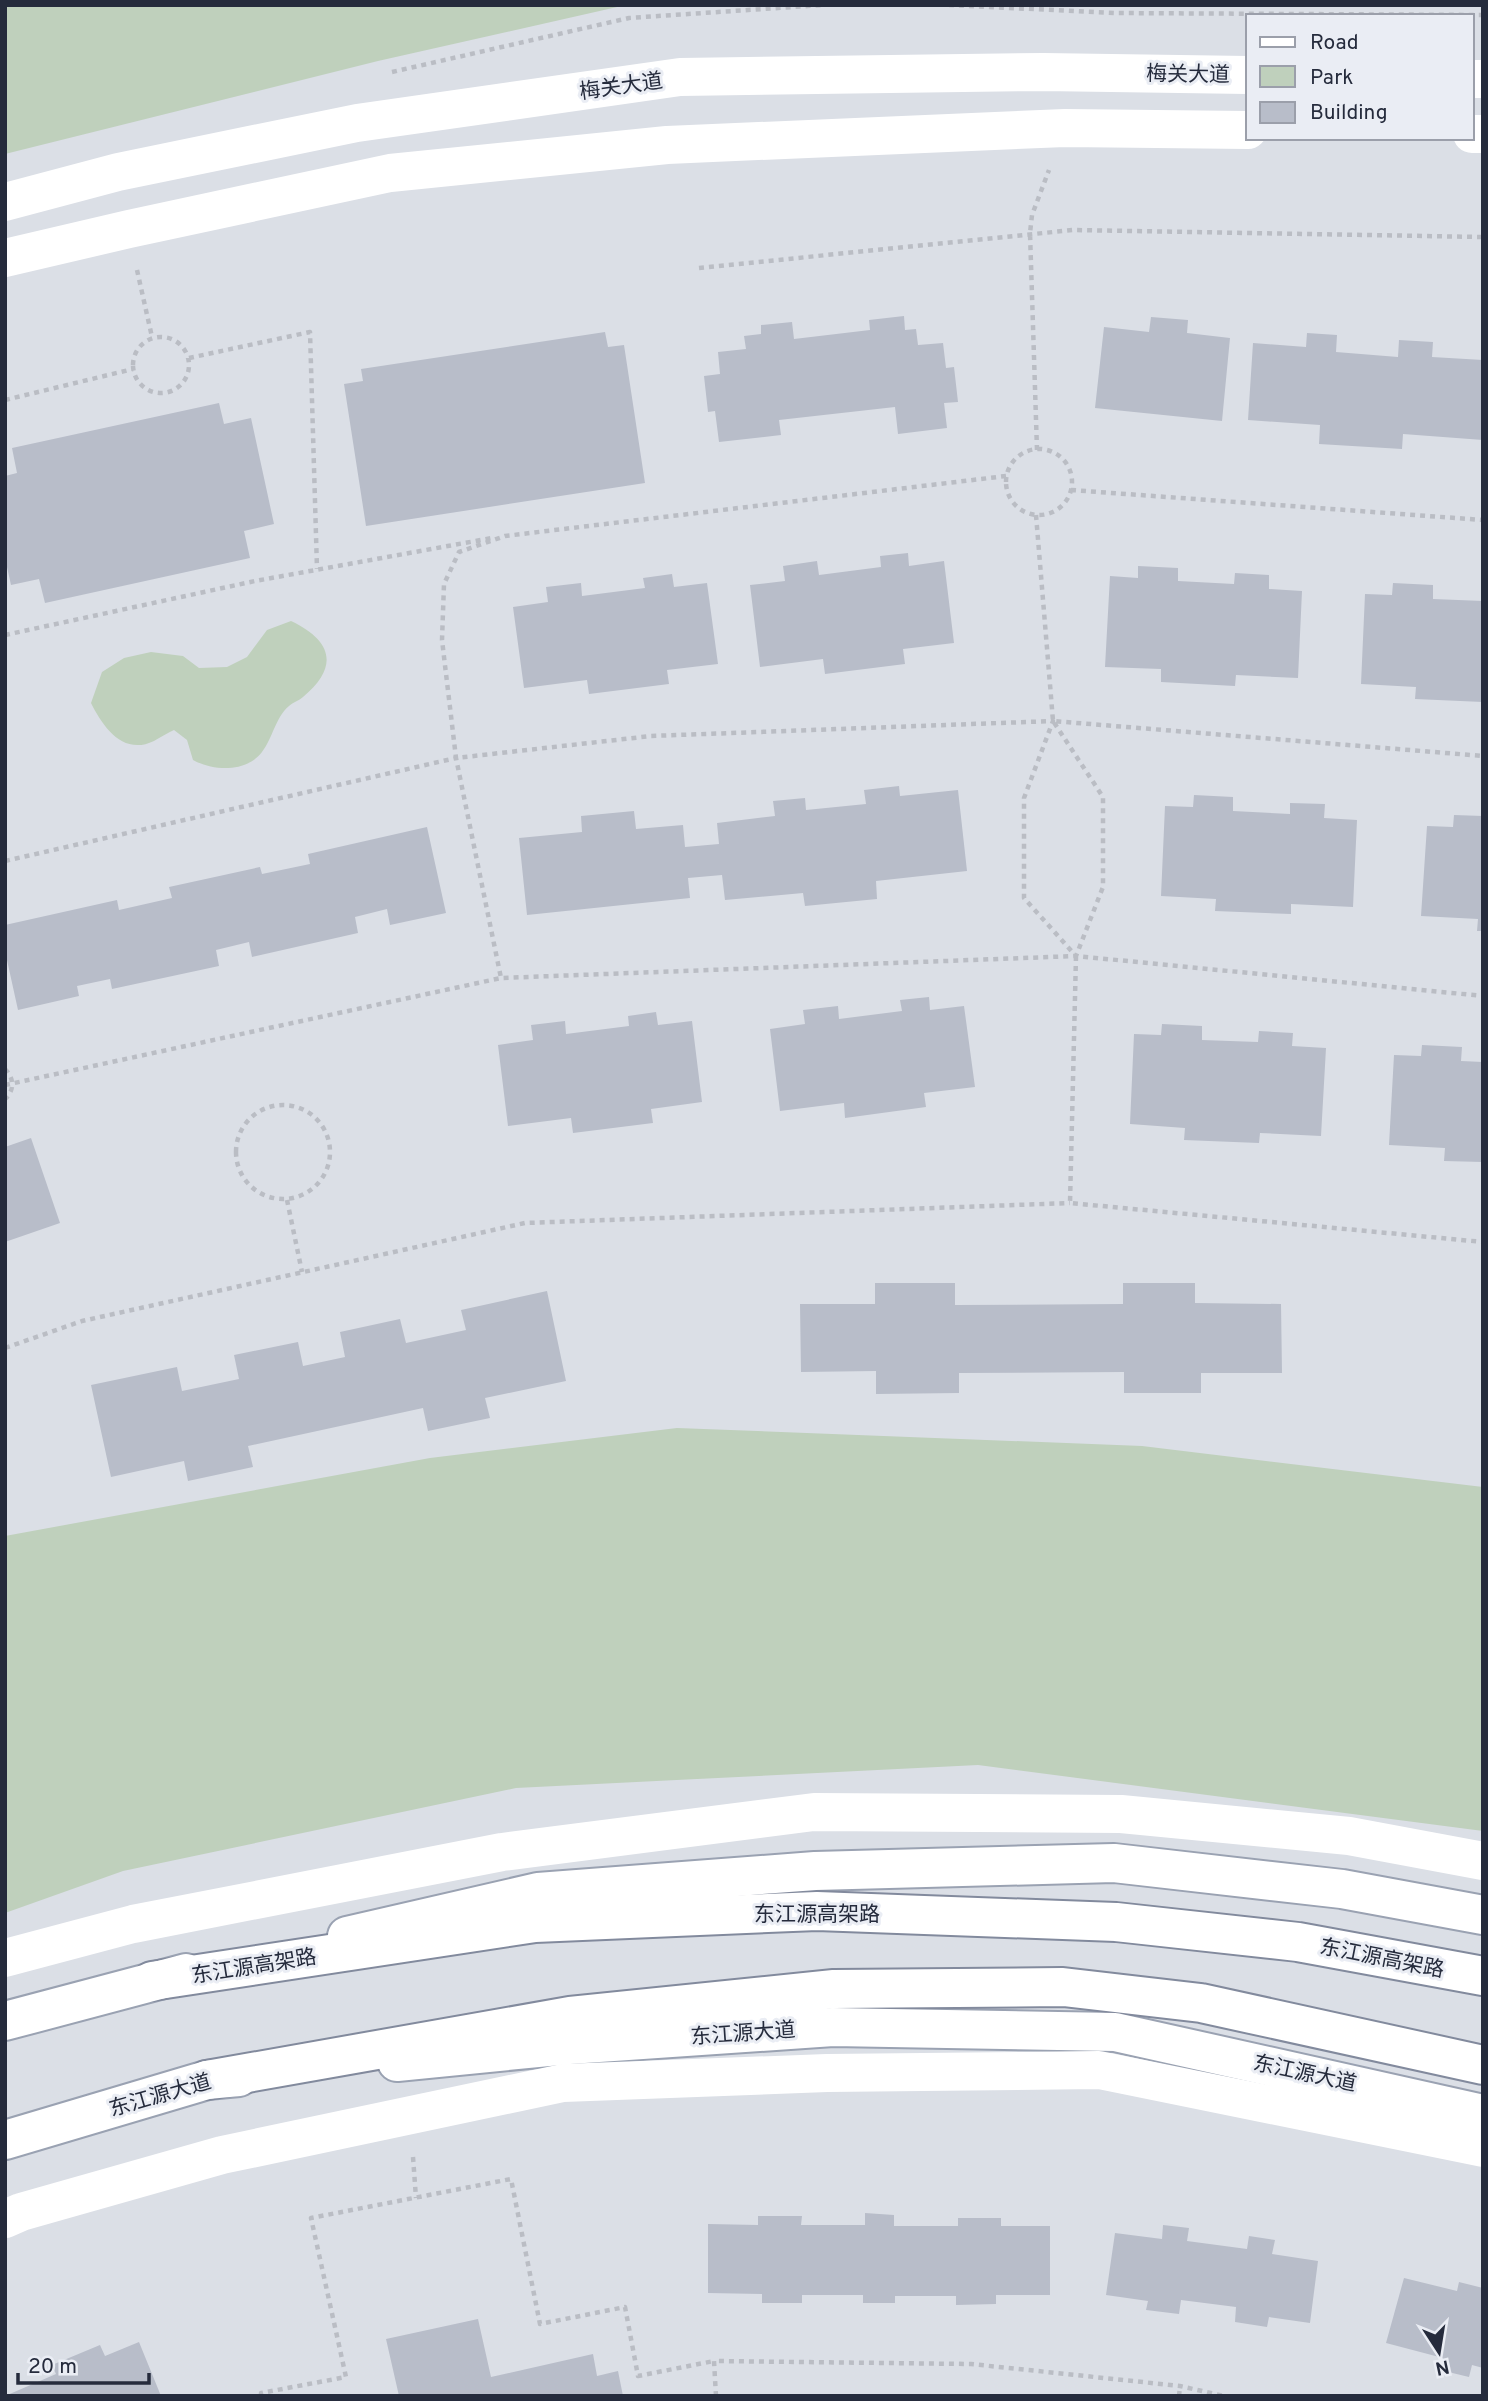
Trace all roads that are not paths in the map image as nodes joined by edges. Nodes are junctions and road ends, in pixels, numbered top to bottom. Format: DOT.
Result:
graph roads {
  1 [pos="1246,75"];
  2 [pos="1246,130"];
  3 [pos="5,202"];
  4 [pos="5,258"];
  5 [pos="1483,1861"];
  6 [pos="1483,1915"];
  7 [pos="5,1958"];
  8 [pos="1483,1976"];
  9 [pos="152,1981"];
  10 [pos="5,2021"];
  11 [pos="1483,2065"];
  12 [pos="207,2080"];
  13 [pos="1483,2114"];
  14 [pos="5,2140"];
  15 [pos="1483,2148"];
  16 [pos="5,2219"];
  1 -- 3 [label="main road, 梅关大道"];
  2 -- 4 [label="main road"];
  5 -- 7 [label="main road"];
  6 -- 9 [label="main road"];
  8 -- 9 [label="main road, 东江源高架路"];
  9 -- 10 [label="main road"];
  11 -- 12 [label="main road"];
  12 -- 13 [label="main road, 东江源大道"];
  12 -- 14 [label="main road, 东江源大道"];
  15 -- 16 [label="main road"];
}
